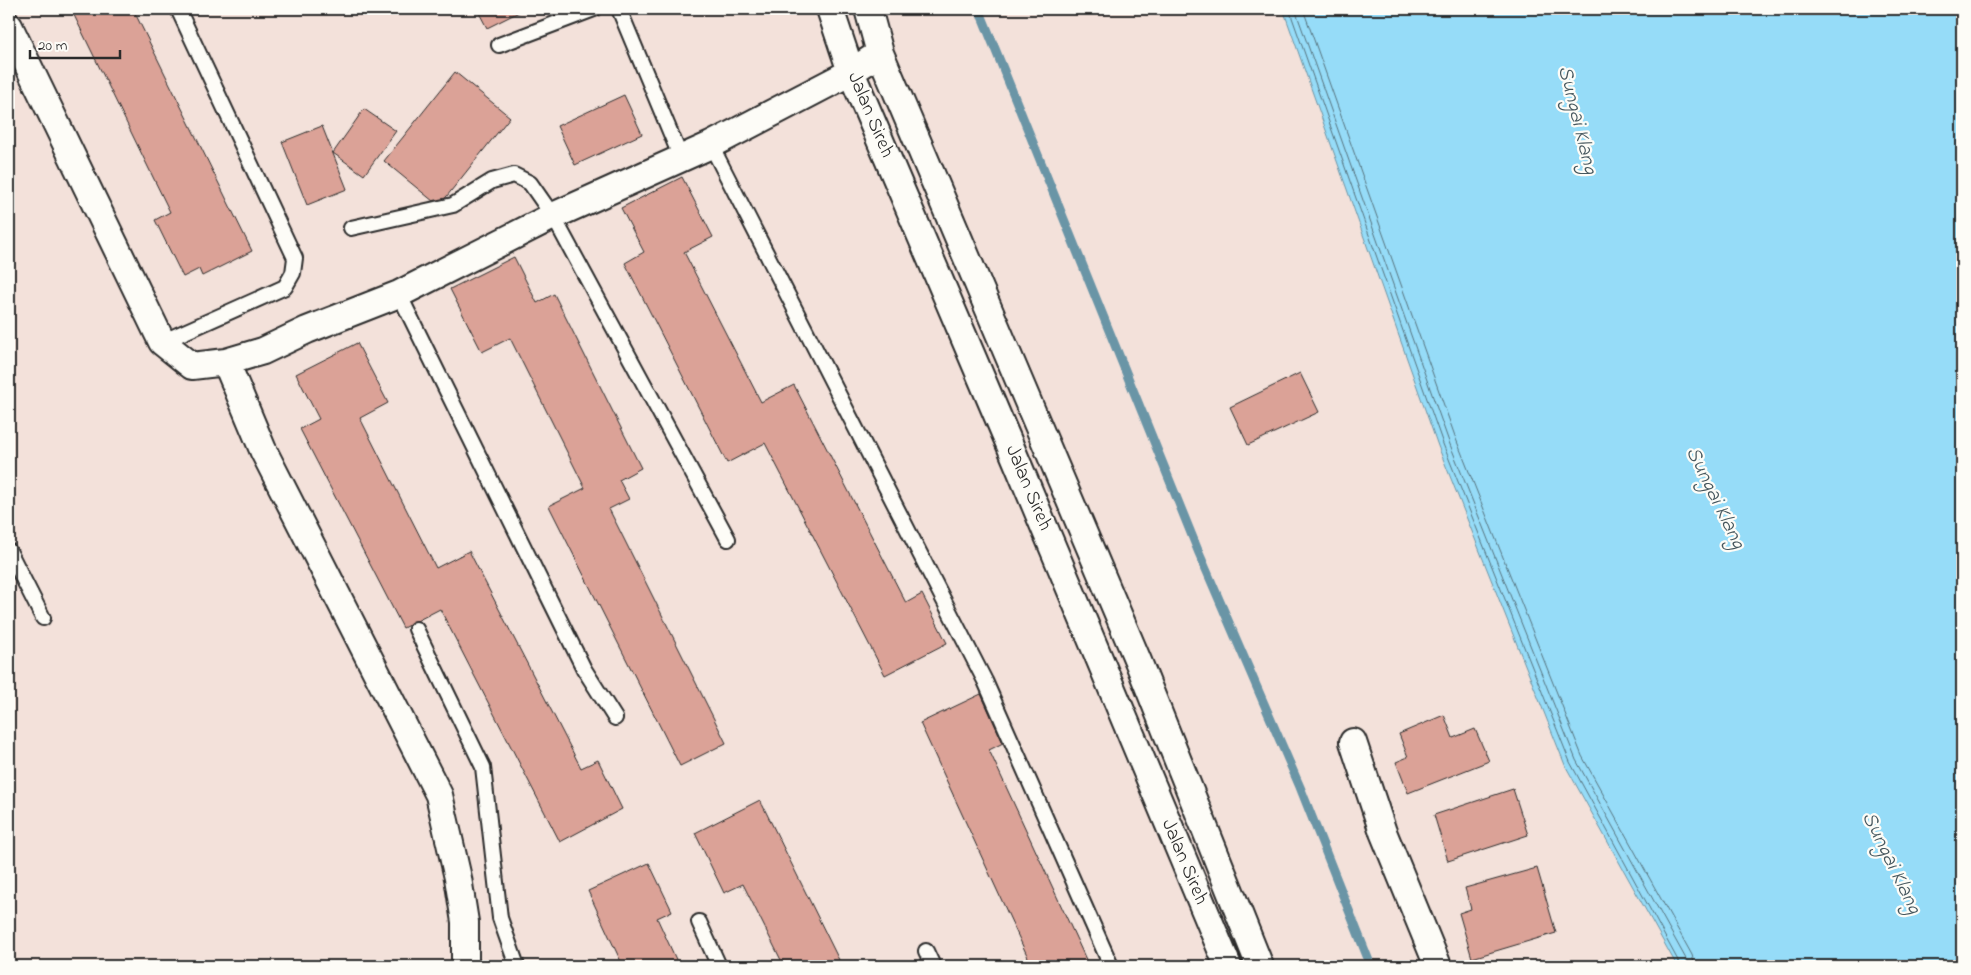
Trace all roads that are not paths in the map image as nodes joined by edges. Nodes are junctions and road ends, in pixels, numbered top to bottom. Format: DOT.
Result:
graph roads {
  1 [pos="178,9"];
  2 [pos="594,9"];
  3 [pos="619,9"];
  4 [pos="830,9"];
  5 [pos="868,9"];
  6 [pos="9,26"];
  7 [pos="499,45"];
  8 [pos="880,53"];
  9 [pos="851,72"];
  10 [pos="711,145"];
  11 [pos="682,158"];
  12 [pos="553,216"];
  13 [pos="351,228"];
  14 [pos="399,294"];
  15 [pos="162,342"];
  16 [pos="226,362"];
  17 [pos="728,539"];
  18 [pos="9,550"];
  19 [pos="43,618"];
  20 [pos="416,629"];
  21 [pos="615,718"];
  22 [pos="1353,742"];
  23 [pos="699,922"];
  24 [pos="926,951"];
  25 [pos="465,966"];
  26 [pos="517,966"];
  27 [pos="719,966"];
  28 [pos="933,966"];
  29 [pos="1111,966"];
  30 [pos="1228,966"];
  31 [pos="1260,966"];
  32 [pos="1438,966"];
  1 -- 15 [label="lane"];
  2 -- 7 [label="lane"];
  3 -- 11 [label="lane"];
  4 -- 9 [label="street, Jalan Sireh"];
  5 -- 8 [label="street, Jalan Sireh"];
  6 -- 15 [label="street"];
  8 -- 9 [label="street"];
  8 -- 31 [label="street, Jalan Sireh"];
  9 -- 10 [label="street"];
  9 -- 30 [label="street, Jalan Sireh"];
  10 -- 11 [label="street"];
  10 -- 29 [label="lane"];
  11 -- 12 [label="street"];
  12 -- 13 [label="lane"];
  12 -- 14 [label="street"];
  12 -- 17 [label="lane"];
  14 -- 16 [label="street"];
  14 -- 21 [label="lane"];
  15 -- 16 [label="street"];
  16 -- 25 [label="street"];
  18 -- 19 [label="lane"];
  20 -- 26 [label="lane"];
  22 -- 32 [label="street"];
  23 -- 27 [label="lane"];
  24 -- 28 [label="lane"];
}
